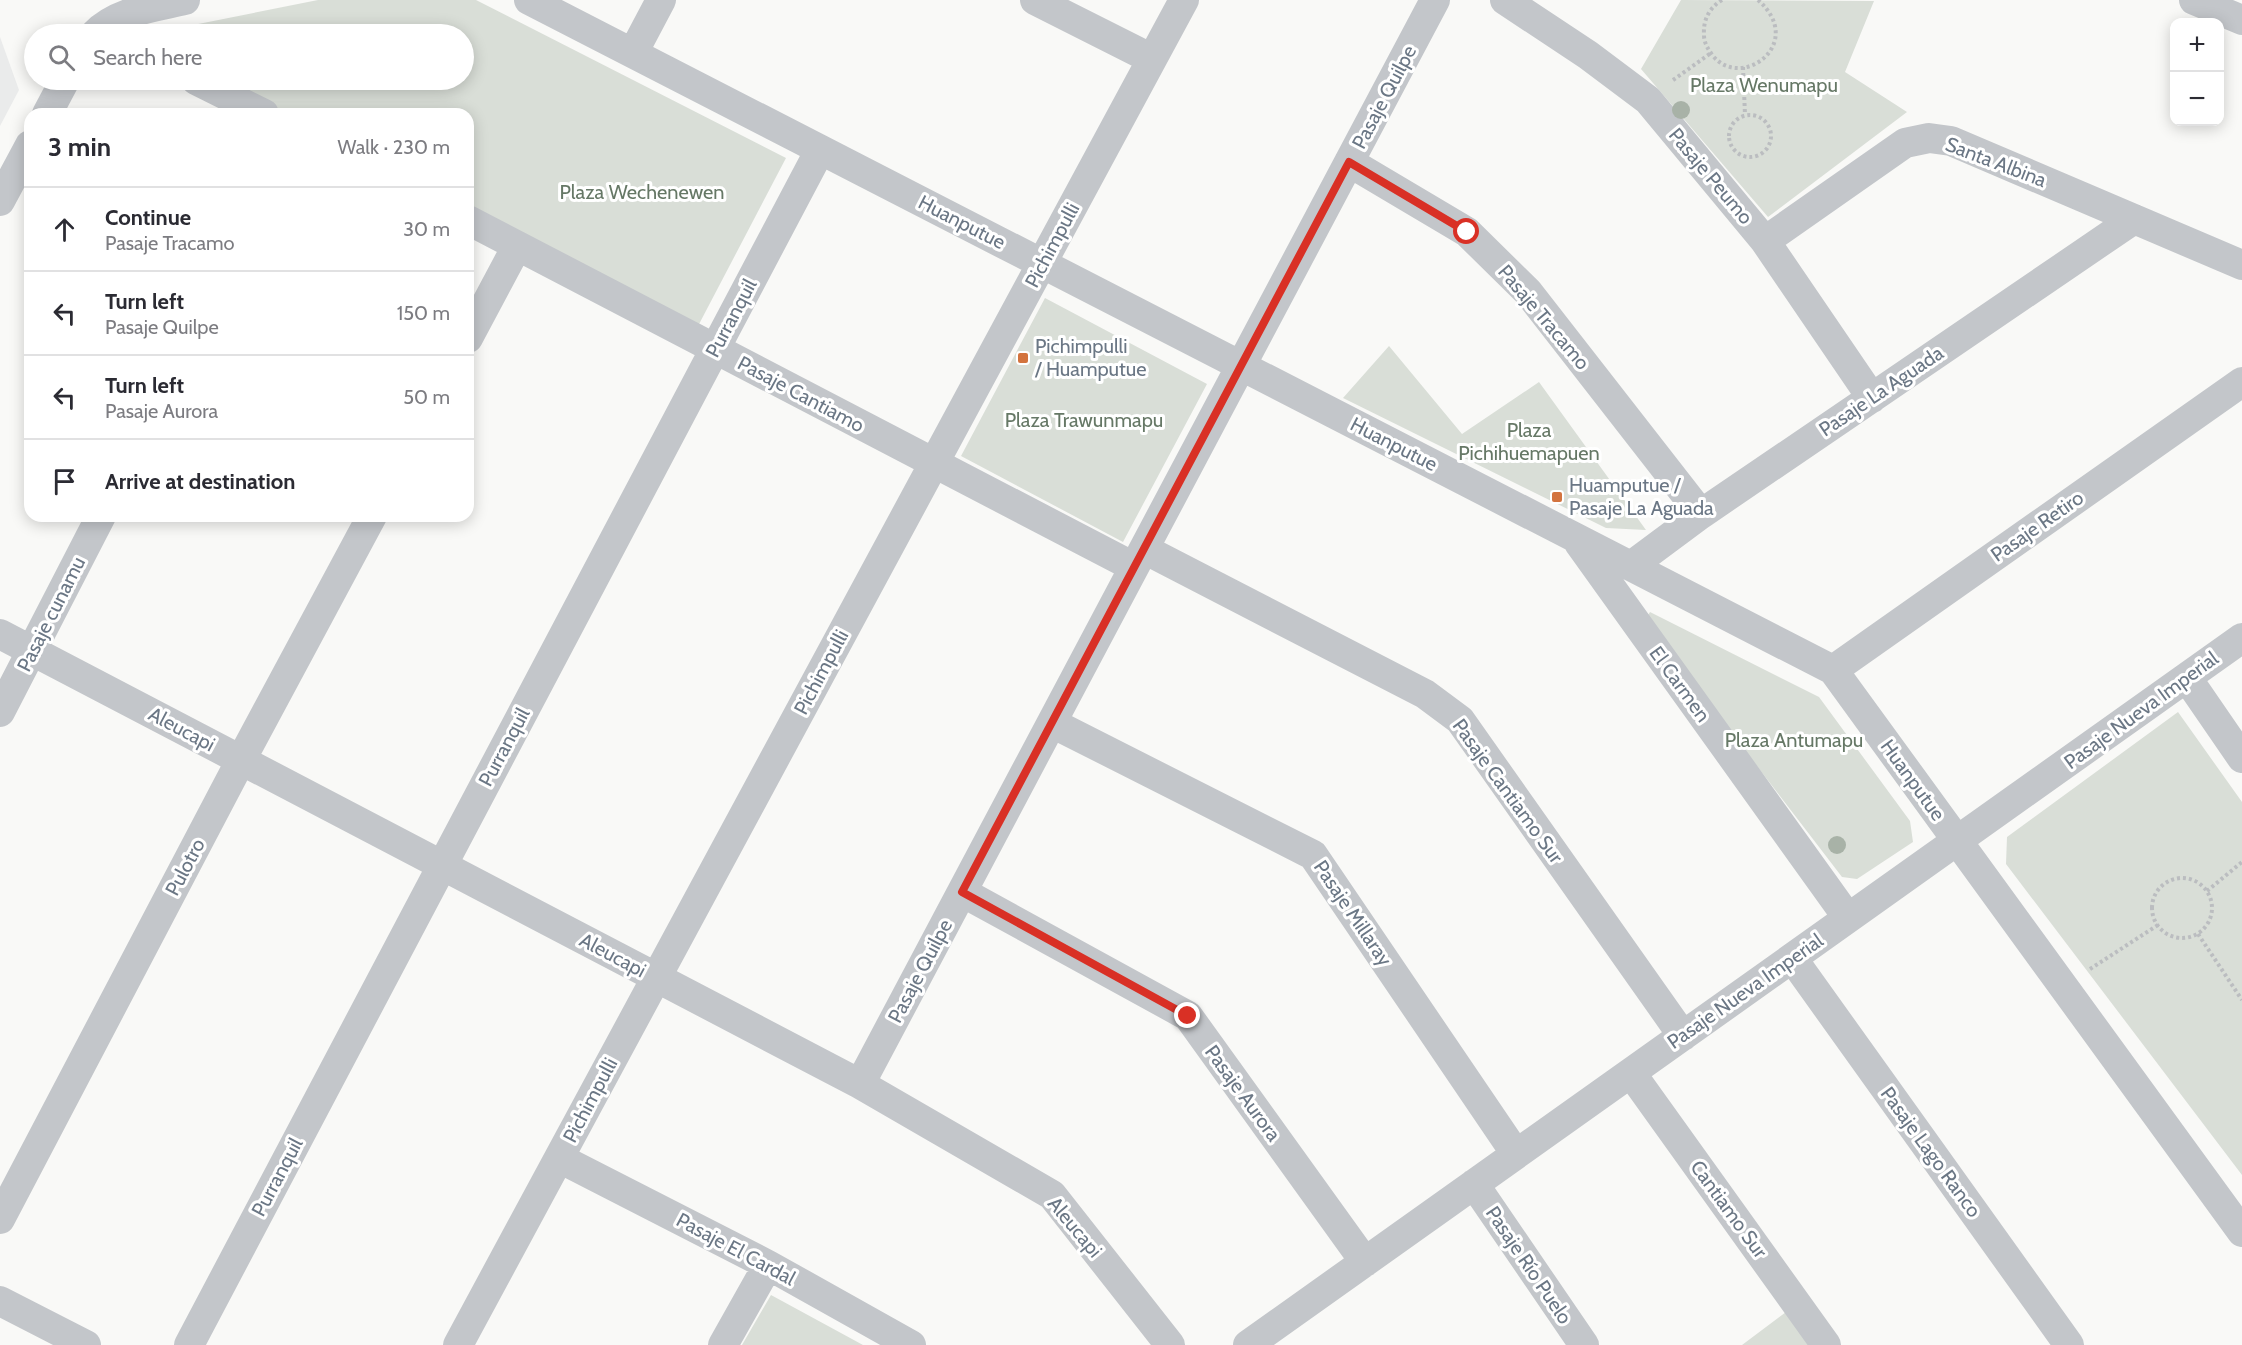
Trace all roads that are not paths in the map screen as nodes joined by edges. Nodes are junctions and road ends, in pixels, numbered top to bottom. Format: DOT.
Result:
graph roads {
  1 [pos="185,0"];
  2 [pos="529,0"];
  3 [pos="661,0"];
  4 [pos="1035,0"];
  5 [pos="1184,0"];
  6 [pos="1435,0"];
  7 [pos="1505,0"];
  8 [pos="2194,0"];
  9 [pos="2242,20"];
  10 [pos="114,24"];
  11 [pos="633,53"];
  12 [pos="1152,59"];
  13 [pos="60,90"];
  14 [pos="216,90"];
  15 [pos="50,108"];
  16 [pos="252,108"];
  17 [pos="820,150"];
  18 [pos="24,156"];
  19 [pos="1349,162"];
  20 [pos="0,201"];
  21 [pos="2134,219"];
  22 [pos="474,223"];
  23 [pos="1765,241"];
  24 [pos="518,246"];
  25 [pos="1042,264"];
  26 [pos="2242,265"];
  27 [pos="474,327"];
  28 [pos="715,349"];
  29 [pos="1241,366"];
  30 [pos="2242,382"];
  31 [pos="1872,398"];
  32 [pos="934,463"];
  33 [pos="1701,514"];
  34 [pos="98,522"];
  35 [pos="369,522"];
  36 [pos="1575,538"];
  37 [pos="1139,558"];
  38 [pos="1631,566"];
  39 [pos="0,634"];
  40 [pos="2242,638"];
  41 [pos="32,651"];
  42 [pos="1833,670"];
  43 [pos="2187,678"];
  44 [pos="0,712"];
  45 [pos="1052,723"];
  46 [pos="2242,758"];
  47 [pos="241,760"];
  48 [pos="1957,841"];
  49 [pos="442,865"];
  50 [pos="962,892"];
  51 [pos="1848,918"];
  52 [pos="1792,958"];
  53 [pos="656,977"];
  54 [pos="1683,1036"];
  55 [pos="1631,1073"];
  56 [pos="860,1084"];
  57 [pos="1516,1154"];
  58 [pos="559,1158"];
  59 [pos="1474,1184"];
  60 [pos="0,1219"];
  61 [pos="2242,1232"];
  62 [pos="1365,1262"];
  63 [pos="768,1265"];
  64 [pos="0,1300"];
  65 [pos="86,1345"];
  66 [pos="189,1345"];
  67 [pos="458,1345"];
  68 [pos="723,1345"];
  69 [pos="911,1345"];
  70 [pos="1170,1345"];
  71 [pos="1248,1345"];
  72 [pos="1584,1345"];
  73 [pos="1826,1345"];
  74 [pos="2070,1345"];
  1 -- 10 [label="street"];
  2 -- 11 [label="street, Huanputue"];
  3 -- 11 [label="street"];
  4 -- 12 [label="street"];
  5 -- 12 [label="street, Pichimpulli"];
  6 -- 19 [label="street, Pasaje Quilpe"];
  7 -- 23 [label="street, Pasaje Peumo"];
  8 -- 9 [label="street"];
  11 -- 17 [label="street, Huanputue"];
  12 -- 25 [label="street, Pichimpulli"];
  13 -- 15 [label="street"];
  14 -- 16 [label="street"];
  17 -- 25 [label="street, Huanputue"];
  17 -- 28 [label="street, Purranquil"];
  18 -- 20 [label="street"];
  19 -- 29 [label="street, Pasaje Quilpe"];
  19 -- 33 [label="street, Pasaje Tracamo"];
  21 -- 23 [label="street, Santa Albina"];
  21 -- 26 [label="street, Santa Albina"];
  21 -- 31 [label="street, Pasaje La Aguada"];
  22 -- 24 [label="street, Pasaje Cantiamo"];
  23 -- 31 [label="street, Pasaje Peumo"];
  24 -- 27 [label="street"];
  24 -- 28 [label="street, Pasaje Cantiamo"];
  25 -- 29 [label="street, Huanputue"];
  25 -- 32 [label="street, Pichimpulli"];
  28 -- 32 [label="street, Pasaje Cantiamo"];
  28 -- 49 [label="street, Purranquil"];
  29 -- 36 [label="street, Huanputue"];
  29 -- 37 [label="street, Pasaje Quilpe"];
  30 -- 42 [label="street, Pasaje Retiro"];
  31 -- 33 [label="street, Pasaje La Aguada"];
  32 -- 37 [label="street, Pasaje Cantiamo"];
  32 -- 53 [label="street, Pichimpulli"];
  33 -- 38 [label="street, Pasaje La Aguada"];
  34 -- 41 [label="street, Pasaje cunamu"];
  35 -- 47 [label="street, Pulotro"];
  36 -- 38 [label="street, Huanputue"];
  36 -- 51 [label="street, El Carmen"];
  37 -- 45 [label="street, Pasaje Quilpe"];
  37 -- 54 [label="street, Pasaje Cantiamo Sur"];
  38 -- 42 [label="street, Huanputue"];
  39 -- 41 [label="street, Aleucapi"];
  40 -- 43 [label="street, Pasaje Nueva Imperial"];
  41 -- 44 [label="street, Pasaje cunamu"];
  41 -- 47 [label="street, Aleucapi"];
  42 -- 48 [label="street, Huanputue"];
  43 -- 46 [label="street"];
  43 -- 48 [label="street, Pasaje Nueva Imperial"];
  45 -- 50 [label="street, Pasaje Quilpe"];
  45 -- 57 [label="street, Pasaje Millaray"];
  47 -- 49 [label="street, Aleucapi"];
  47 -- 60 [label="street, Pulotro"];
  48 -- 51 [label="street, Pasaje Nueva Imperial"];
  48 -- 61 [label="street, Huanputue"];
  49 -- 53 [label="street, Aleucapi"];
  49 -- 66 [label="street, Purranquil"];
  50 -- 56 [label="street, Pasaje Quilpe"];
  50 -- 62 [label="street, Pasaje Aurora"];
  51 -- 52 [label="street, Pasaje Nueva Imperial"];
  52 -- 54 [label="street, Pasaje Nueva Imperial"];
  52 -- 74 [label="street, Pasaje Lago Ranco"];
  53 -- 56 [label="street, Aleucapi"];
  53 -- 58 [label="street, Pichimpulli"];
  54 -- 55 [label="street, Pasaje Nueva Imperial"];
  55 -- 57 [label="street, Pasaje Nueva Imperial"];
  55 -- 73 [label="street, Cantiamo Sur"];
  56 -- 70 [label="street, Aleucapi"];
  57 -- 59 [label="street, Pasaje Nueva Imperial"];
  58 -- 63 [label="street, Pasaje El Cardal"];
  58 -- 67 [label="street, Pichimpulli"];
  59 -- 62 [label="street, Pasaje Nueva Imperial"];
  59 -- 72 [label="street, Pasaje Río Puelo"];
  62 -- 71 [label="street, Pasaje Nueva Imperial"];
  63 -- 68 [label="street"];
  63 -- 69 [label="street, Pasaje El Cardal"];
  64 -- 65 [label="street"];
}
